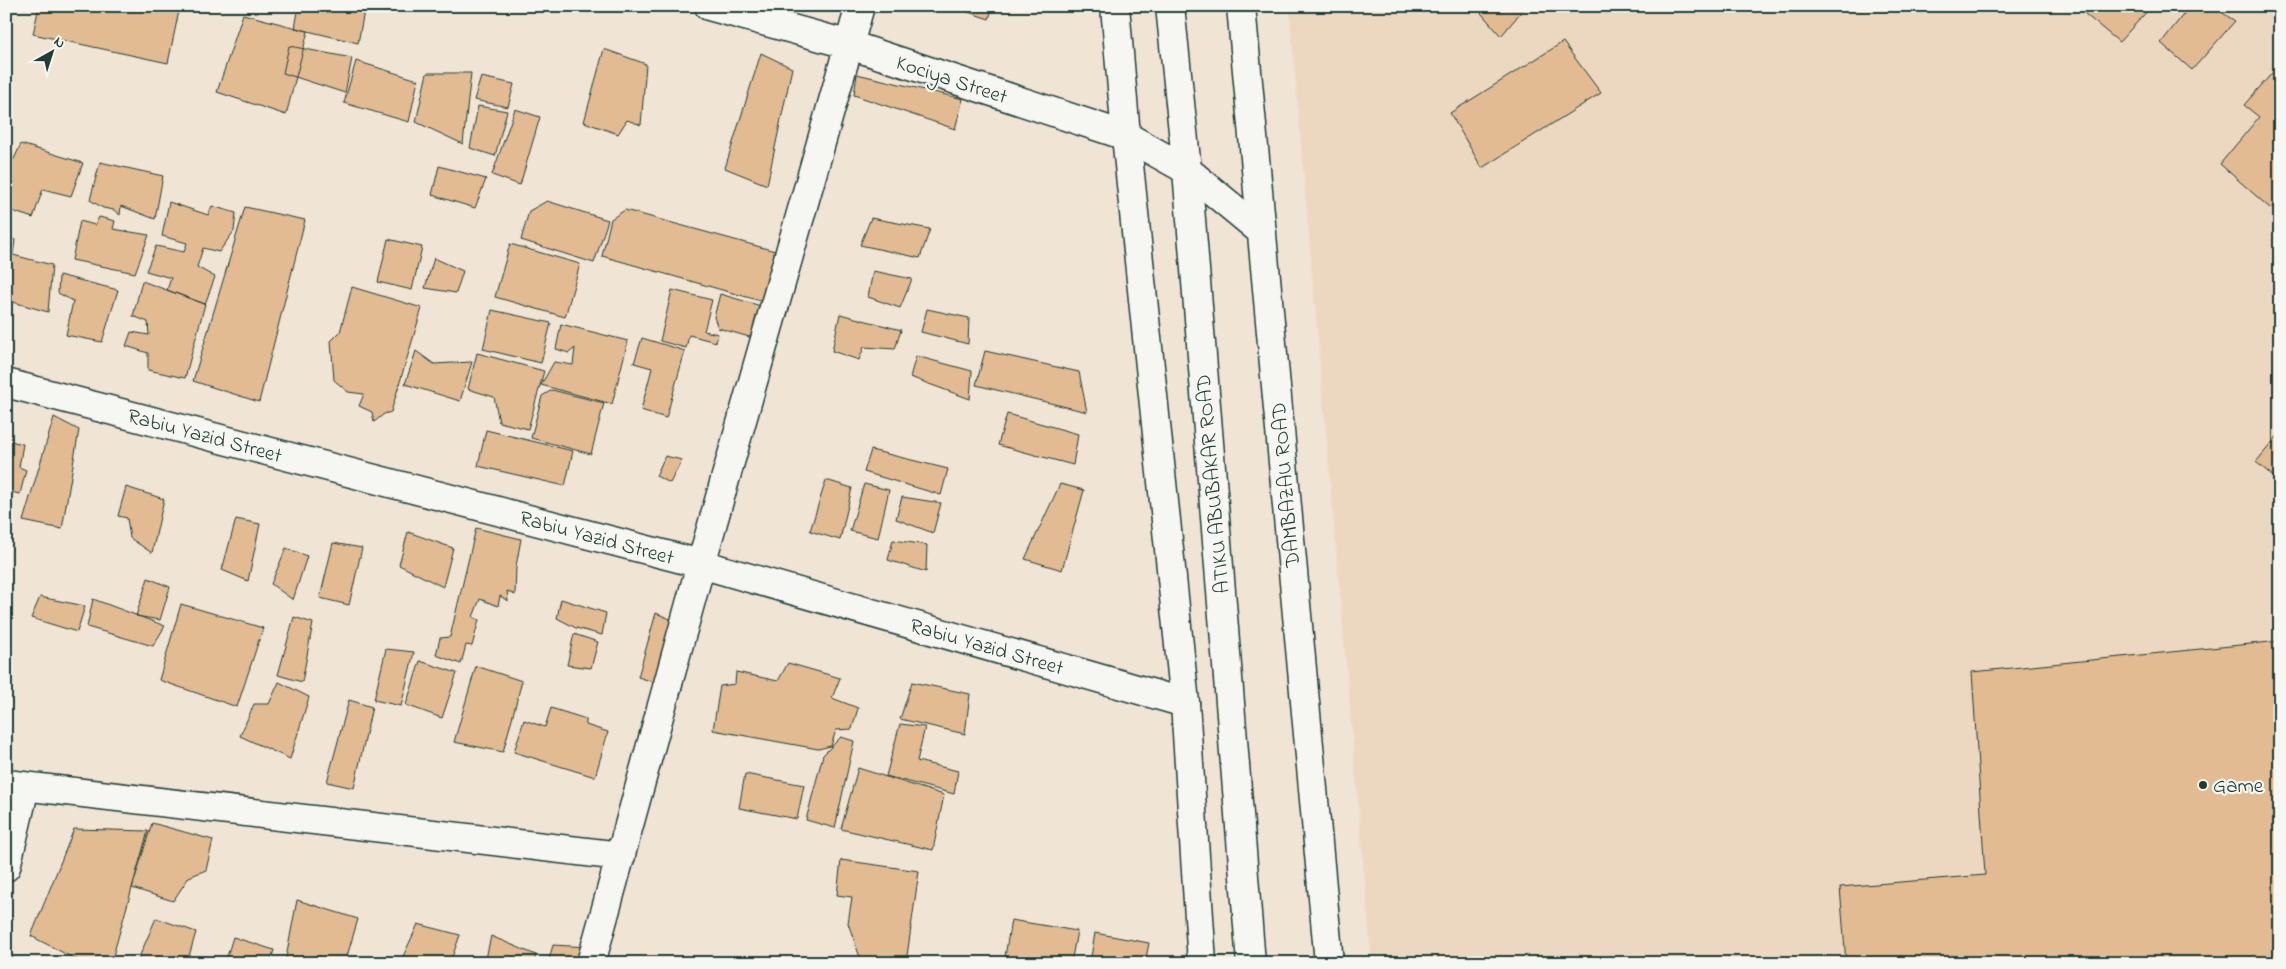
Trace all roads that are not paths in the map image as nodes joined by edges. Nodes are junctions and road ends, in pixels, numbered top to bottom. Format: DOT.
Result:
graph roads {
  1 [pos="709,6"];
  2 [pos="860,6"];
  3 [pos="1115,6"];
  4 [pos="1170,6"];
  5 [pos="1242,6"];
  6 [pos="850,45"];
  7 [pos="1126,136"];
  8 [pos="1187,170"];
  9 [pos="1262,232"];
  10 [pos="6,383"];
  11 [pos="701,564"];
  12 [pos="1185,703"];
  13 [pos="16,786"];
  14 [pos="622,856"];
  15 [pos="6,868"];
  16 [pos="591,963"];
  17 [pos="1202,963"];
  18 [pos="1251,963"];
  19 [pos="1329,963"];
  1 -- 6 [label="street, Kociya Street"];
  2 -- 6 [label="street"];
  3 -- 7 [label="street"];
  4 -- 8 [label="street, ATIKU ABUBAKAR ROAD"];
  5 -- 9 [label="street, DAMBAZAU ROAD"];
  6 -- 7 [label="street, Kociya Street"];
  6 -- 11 [label="street"];
  7 -- 8 [label="street, Kociya Street"];
  7 -- 12 [label="street"];
  8 -- 9 [label="street, Kociya Street"];
  8 -- 18 [label="street, ATIKU ABUBAKAR ROAD"];
  9 -- 19 [label="street, DAMBAZAU ROAD"];
  10 -- 11 [label="street, Rabiu Yazid Street"];
  11 -- 12 [label="street, Rabiu Yazid Street"];
  11 -- 14 [label="street"];
  12 -- 17 [label="street"];
  13 -- 14 [label="street"];
  13 -- 15 [label="street"];
  14 -- 16 [label="street"];
}
